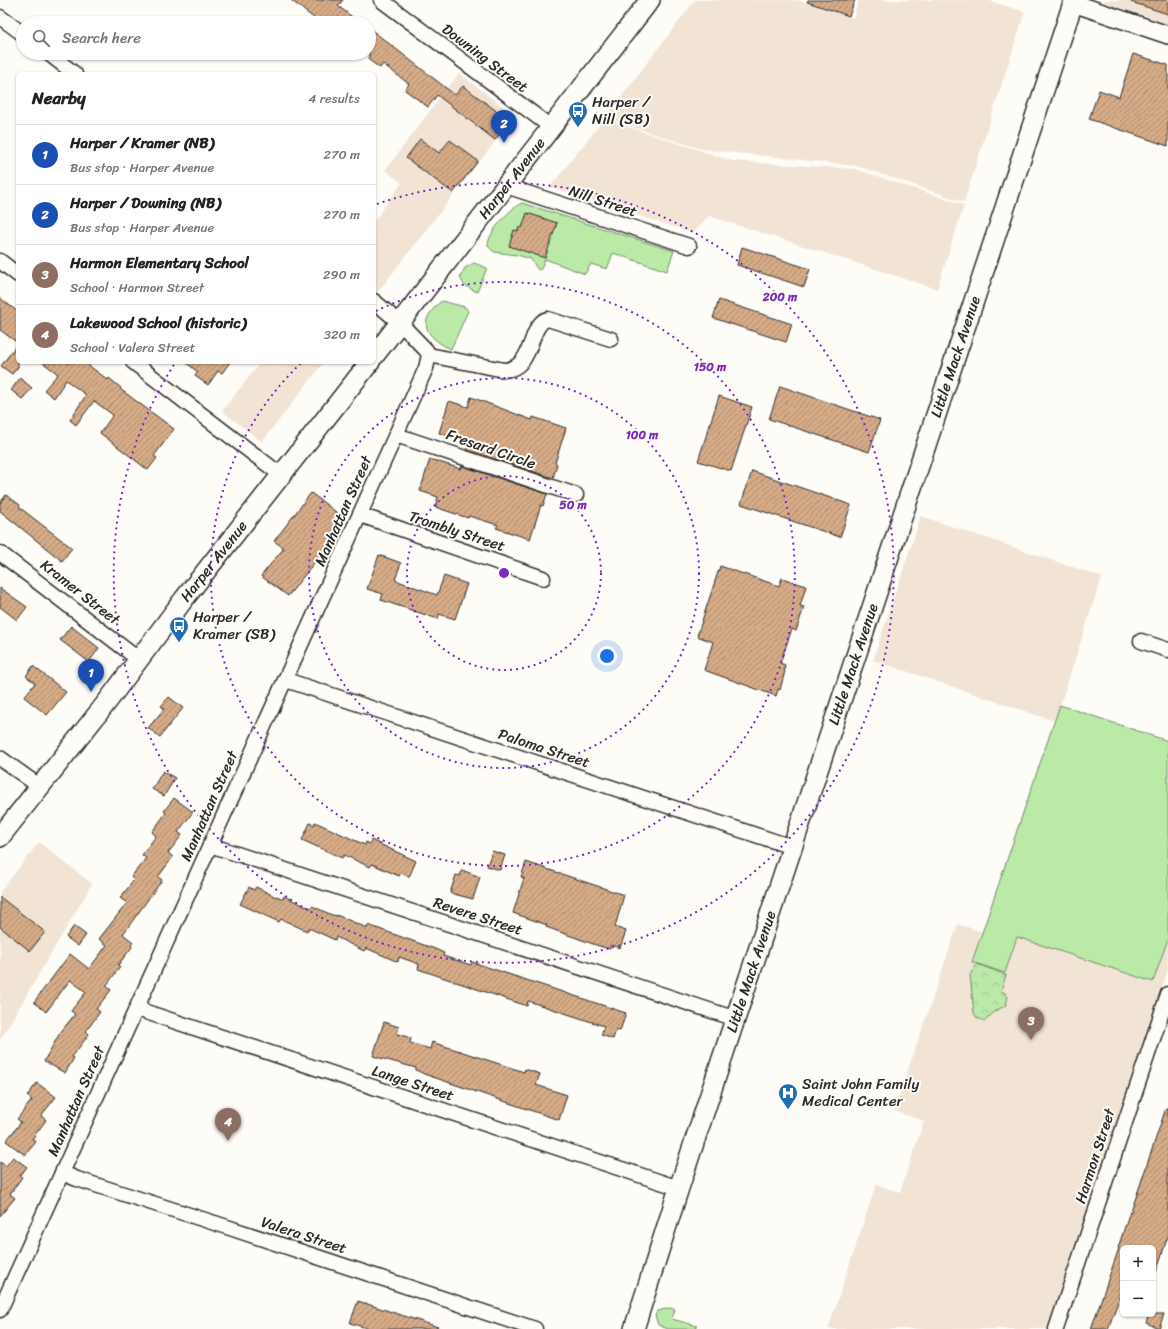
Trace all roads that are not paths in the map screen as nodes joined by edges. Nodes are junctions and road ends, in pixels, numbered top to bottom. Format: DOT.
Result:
graph roads {
  1 [pos="381,0"];
  2 [pos="650,0"];
  3 [pos="1074,2"];
  4 [pos="0,17"];
  5 [pos="16,29"];
  6 [pos="1168,35"];
  7 [pos="57,60"];
  8 [pos="72,72"];
  9 [pos="551,127"];
  10 [pos="506,186"];
  11 [pos="689,246"];
  12 [pos="0,261"];
  13 [pos="16,273"];
  14 [pos="376,303"];
  15 [pos="400,323"];
  16 [pos="612,339"];
  17 [pos="376,353"];
  18 [pos="429,355"];
  19 [pos="135,364"];
  20 [pos="368,364"];
  21 [pos="396,435"];
  22 [pos="281,475"];
  23 [pos="576,495"];
  24 [pos="360,515"];
  25 [pos="0,552"];
  26 [pos="544,578"];
  27 [pos="1140,641"];
  28 [pos="1168,650"];
  29 [pos="138,659"];
  30 [pos="286,680"];
  31 [pos="0,758"];
  32 [pos="39,786"];
  33 [pos="0,836"];
  34 [pos="210,845"];
  35 [pos="792,847"];
  36 [pos="1168,994"];
  37 [pos="137,1010"];
  38 [pos="736,1019"];
  39 [pos="62,1173"];
  40 [pos="679,1188"];
  41 [pos="0,1310"];
  42 [pos="535,1329"];
  43 [pos="634,1329"];
  44 [pos="1056,1329"];
  1 -- 9 [label="street, Downing Street"];
  2 -- 9 [label="main road, Harper Avenue"];
  3 -- 6 [label="street"];
  3 -- 35 [label="main road, Little Mack Avenue"];
  4 -- 5 [label="street"];
  7 -- 8 [label="street"];
  9 -- 10 [label="main road, Harper Avenue"];
  10 -- 11 [label="street, Nill Street"];
  10 -- 15 [label="main road, Harper Avenue"];
  12 -- 13 [label="street"];
  14 -- 15 [label="street"];
  15 -- 17 [label="main road, Harper Avenue"];
  15 -- 18 [label="street"];
  16 -- 18 [label="street"];
  18 -- 21 [label="street, Manhattan Street"];
  19 -- 22 [label="street"];
  20 -- 22 [label="main road, Harper Avenue"];
  21 -- 23 [label="street, Fresard Circle"];
  21 -- 24 [label="street, Manhattan Street"];
  22 -- 29 [label="main road, Harper Avenue"];
  24 -- 26 [label="street, Trombly Street"];
  24 -- 30 [label="street, Manhattan Street"];
  25 -- 29 [label="street, Kramer Street"];
  27 -- 28 [label="street"];
  29 -- 32 [label="main road, Harper Avenue"];
  30 -- 34 [label="street, Manhattan Street"];
  30 -- 35 [label="street, Paloma Street"];
  31 -- 32 [label="street"];
  32 -- 33 [label="main road, Harper Avenue"];
  34 -- 37 [label="street, Manhattan Street"];
  34 -- 38 [label="street, Revere Street"];
  35 -- 38 [label="main road, Little Mack Avenue"];
  36 -- 44 [label="street, Harmon Street"];
  37 -- 39 [label="street, Manhattan Street"];
  37 -- 40 [label="street, Lange Street"];
  38 -- 40 [label="main road, Little Mack Avenue"];
  39 -- 41 [label="street, Manhattan Street"];
  39 -- 42 [label="street, Valera Street"];
  40 -- 43 [label="main road, Little Mack Avenue"];
}
